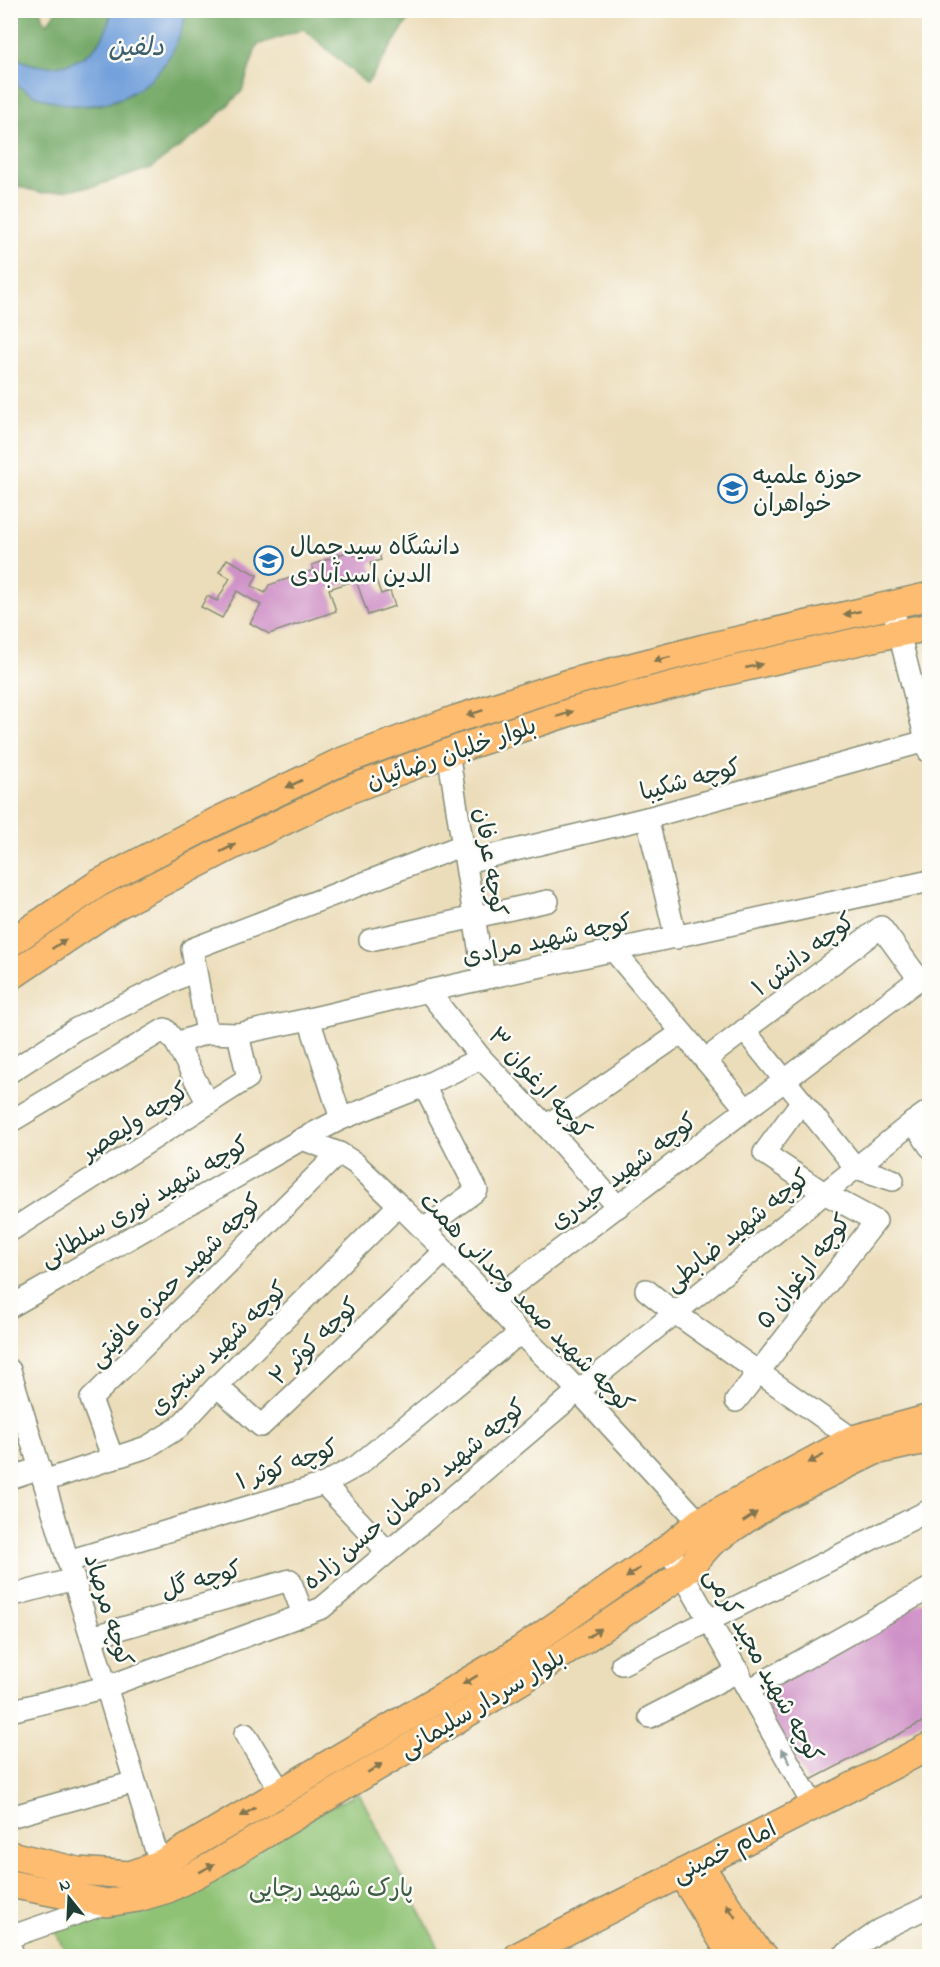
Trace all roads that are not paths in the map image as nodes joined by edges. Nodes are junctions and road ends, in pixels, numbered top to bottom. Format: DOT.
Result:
graph roads {
  1 [pos="930,596"];
  2 [pos="892,605"];
  3 [pos="930,627"];
  4 [pos="899,632"];
  5 [pos="928,747"];
  6 [pos="448,752"];
  7 [pos="648,818"];
  8 [pos="464,854"];
  9 [pos="930,881"];
  10 [pos="548,901"];
  11 [pos="474,916"];
  12 [pos="676,938"];
  13 [pos="370,940"];
  14 [pos="10,943"];
  15 [pos="614,951"];
  16 [pos="195,970"];
  17 [pos="10,977"];
  18 [pos="484,979"];
  19 [pos="919,979"];
  20 [pos="428,991"];
  21 [pos="309,1019"];
  22 [pos="744,1030"];
  23 [pos="207,1033"];
  24 [pos="681,1033"];
  25 [pos="238,1034"];
  26 [pos="170,1036"];
  27 [pos="481,1058"];
  28 [pos="705,1060"];
  29 [pos="10,1072"];
  30 [pos="785,1080"];
  31 [pos="424,1086"];
  32 [pos="802,1101"];
  33 [pos="208,1104"];
  34 [pos="746,1110"];
  35 [pos="921,1116"];
  36 [pos="340,1119"];
  37 [pos="10,1122"];
  38 [pos="546,1126"];
  39 [pos="302,1139"];
  40 [pos="930,1147"];
  41 [pos="339,1153"];
  42 [pos="856,1168"];
  43 [pos="893,1180"];
  44 [pos="825,1193"];
  45 [pos="399,1205"];
  46 [pos="618,1206"];
  47 [pos="424,1229"];
  48 [pos="10,1231"];
  49 [pos="445,1251"];
  50 [pos="646,1290"];
  51 [pos="491,1302"];
  52 [pos="10,1307"];
  53 [pos="675,1313"];
  54 [pos="520,1333"];
  55 [pos="10,1370"];
  56 [pos="757,1371"];
  57 [pos="217,1386"];
  58 [pos="578,1391"];
  59 [pos="735,1401"];
  60 [pos="930,1418"];
  61 [pos="853,1439"];
  62 [pos="930,1439"];
  63 [pos="113,1459"];
  64 [pos="42,1475"];
  65 [pos="10,1478"];
  66 [pos="324,1484"];
  67 [pos="930,1510"];
  68 [pos="706,1532"];
  69 [pos="668,1548"];
  70 [pos="388,1552"];
  71 [pos="71,1570"];
  72 [pos="684,1573"];
  73 [pos="930,1588"];
  74 [pos="10,1596"];
  75 [pos="303,1614"];
  76 [pos="709,1622"];
  77 [pos="91,1637"];
  78 [pos="622,1664"];
  79 [pos="739,1671"];
  80 [pos="106,1687"];
  81 [pos="749,1690"];
  82 [pos="10,1711"];
  83 [pos="650,1717"];
  84 [pos="245,1734"];
  85 [pos="930,1746"];
  86 [pos="135,1782"];
  87 [pos="281,1792"];
  88 [pos="814,1807"];
  89 [pos="10,1817"];
  90 [pos="10,1855"];
  91 [pos="690,1868"];
  92 [pos="164,1877"];
  93 [pos="10,1884"];
  94 [pos="107,1903"];
  95 [pos="930,1906"];
  96 [pos="10,1937"];
  97 [pos="10,1947"];
  98 [pos="14,1956"];
  99 [pos="518,1956"];
  100 [pos="732,1956"];
  101 [pos="765,1956"];
  102 [pos="843,1956"];
  1 -- 2 [label="main road, بلوار خلبان رضائیان"];
  2 -- 4 [label="street"];
  2 -- 14 [label="main road, بلوار خلبان رضائیان, one-way"];
  3 -- 4 [label="main road, بلوار خلبان رضائیان"];
  4 -- 5 [label="street"];
  6 -- 4 [label="main road, بلوار خلبان رضائیان, one-way"];
  5 -- 7 [label="street, کوچه شکیبا"];
  6 -- 8 [label="street, کوچه عرفان"];
  17 -- 6 [label="main road, بلوار خلبان رضائیان, one-way"];
  7 -- 8 [label="street, کوچه شکیبا"];
  7 -- 12 [label="street"];
  8 -- 11 [label="street, کوچه عرفان"];
  8 -- 16 [label="street, کوچه شکیبا"];
  9 -- 12 [label="street, کوچه شهید مرادی"];
  10 -- 11 [label="street"];
  11 -- 13 [label="street"];
  11 -- 18 [label="street, کوچه عرفان"];
  12 -- 15 [label="street, کوچه شهید مرادی"];
  15 -- 18 [label="street, کوچه شهید مرادی"];
  15 -- 24 [label="street"];
  16 -- 23 [label="street"];
  16 -- 29 [label="street"];
  18 -- 20 [label="street, کوچه شهید مرادی"];
  19 -- 22 [label="street, کوچه دانش ۱"];
  19 -- 30 [label="street, کوچه شهید حیدری"];
  20 -- 21 [label="street, کوچه شهید مرادی"];
  20 -- 27 [label="street, کوچه ارغوان ۳"];
  21 -- 25 [label="street, کوچه شهید مرادی"];
  21 -- 36 [label="street"];
  22 -- 28 [label="street, کوچه دانش ۱"];
  22 -- 30 [label="street"];
  23 -- 25 [label="street, کوچه شهید مرادی"];
  23 -- 26 [label="street, کوچه شهید مرادی"];
  24 -- 28 [label="street"];
  24 -- 38 [label="street"];
  25 -- 33 [label="street, کوچه ولیعصر"];
  26 -- 33 [label="street"];
  26 -- 37 [label="street, کوچه شهید مرادی"];
  27 -- 31 [label="street, کوچه شهید نوری سلطانی"];
  27 -- 38 [label="street, کوچه ارغوان ۳"];
  28 -- 34 [label="street"];
  30 -- 32 [label="street"];
  30 -- 34 [label="street, کوچه شهید حیدری"];
  31 -- 36 [label="street, کوچه شهید نوری سلطانی"];
  31 -- 47 [label="street"];
  32 -- 42 [label="street"];
  32 -- 44 [label="street"];
  33 -- 48 [label="street, کوچه ولیعصر"];
  34 -- 46 [label="street, کوچه شهید حیدری"];
  35 -- 40 [label="street"];
  35 -- 42 [label="street, کوچه شهید ضابطی"];
  36 -- 39 [label="street, کوچه شهید نوری سلطانی"];
  38 -- 46 [label="street, کوچه ارغوان ۳"];
  39 -- 41 [label="street, کوچه شهید صمد وجدانی همت"];
  39 -- 52 [label="street, کوچه شهید نوری سلطانی"];
  41 -- 45 [label="street, کوچه شهید صمد وجدانی همت"];
  41 -- 63 [label="street, کوچه شهید حمزه عافیتی"];
  42 -- 43 [label="street"];
  42 -- 44 [label="street, کوچه شهید ضابطی"];
  44 -- 53 [label="street, کوچه شهید ضابطی"];
  44 -- 56 [label="street, کوچه ارغوان ۵"];
  45 -- 47 [label="street, کوچه شهید صمد وجدانی همت"];
  45 -- 57 [label="street, کوچه شهید سنجری"];
  46 -- 51 [label="street, کوچه شهید حیدری"];
  47 -- 49 [label="street, کوچه شهید صمد وجدانی همت"];
  49 -- 51 [label="street, کوچه شهید صمد وجدانی همت"];
  49 -- 57 [label="street, کوچه کوثر ۲"];
  50 -- 53 [label="street"];
  51 -- 54 [label="street, کوچه شهید صمد وجدانی همت"];
  53 -- 56 [label="street"];
  53 -- 58 [label="street, کوچه شهید ضابطی"];
  54 -- 58 [label="street, کوچه شهید صمد وجدانی همت"];
  54 -- 66 [label="street, کوچه کوثر ۱"];
  55 -- 64 [label="street, کوچه مرصاد"];
  56 -- 59 [label="street"];
  56 -- 61 [label="street"];
  57 -- 63 [label="street, کوچه شهید سنجری"];
  58 -- 68 [label="street, کوچه شهید صمد وجدانی همت"];
  58 -- 70 [label="street, کوچه شهید رمضان حسن زاده"];
  60 -- 61 [label="main road, بلوار سردار سلیمانی"];
  61 -- 68 [label="main road, بلوار سردار سلیمانی, one-way"];
  68 -- 62 [label="main road, بلوار سردار سلیمانی, one-way"];
  63 -- 64 [label="street, کوچه شهید سنجری"];
  64 -- 65 [label="street, کوچه شهید سنجری"];
  64 -- 71 [label="street, کوچه مرصاد"];
  66 -- 70 [label="street"];
  66 -- 71 [label="street, کوچه کوثر ۱"];
  67 -- 76 [label="street"];
  68 -- 69 [label="main road, بلوار سردار سلیمانی"];
  68 -- 72 [label="main road, بلوار سردار سلیمانی"];
  69 -- 72 [label="street, کوچه شهید مجید کرمی"];
  69 -- 87 [label="main road, بلوار سردار سلیمانی, one-way"];
  70 -- 75 [label="street, کوچه شهید رمضان حسن زاده"];
  71 -- 74 [label="street, کوچه کوثر ۱"];
  71 -- 77 [label="street, کوچه مرصاد"];
  72 -- 76 [label="street, کوچه شهید مجید کرمی"];
  92 -- 72 [label="main road, بلوار سردار سلیمانی, one-way"];
  73 -- 81 [label="street"];
  75 -- 77 [label="street, کوچه گل"];
  75 -- 80 [label="street, کوچه شهید رمضان حسن زاده"];
  76 -- 78 [label="street"];
  76 -- 79 [label="street, کوچه شهید مجید کرمی"];
  77 -- 80 [label="street, کوچه مرصاد"];
  79 -- 81 [label="street, کوچه شهید مجید کرمی"];
  79 -- 83 [label="street"];
  80 -- 82 [label="street, کوچه شهید رمضان حسن زاده"];
  80 -- 86 [label="street, کوچه مرصاد"];
  88 -- 81 [label="street, کوچه شهید مجید کرمی, one-way"];
  84 -- 87 [label="street"];
  85 -- 88 [label="main road, امام خمینی"];
  86 -- 89 [label="street"];
  86 -- 92 [label="street, کوچه مرصاد"];
  87 -- 92 [label="main road, بلوار سردار سلیمانی, one-way"];
  88 -- 91 [label="main road, امام خمینی"];
  90 -- 92 [label="main road, بلوار سردار سلیمانی"];
  91 -- 99 [label="main road, امام خمینی"];
  91 -- 100 [label="main road"];
  101 -- 91 [label="main road, one-way"];
  92 -- 94 [label="main road, بلوار سردار سلیمانی"];
  93 -- 94 [label="main road, بلوار سردار سلیمانی"];
  94 -- 96 [label="street"];
  95 -- 102 [label="street"];
  97 -- 98 [label="street"];
}
